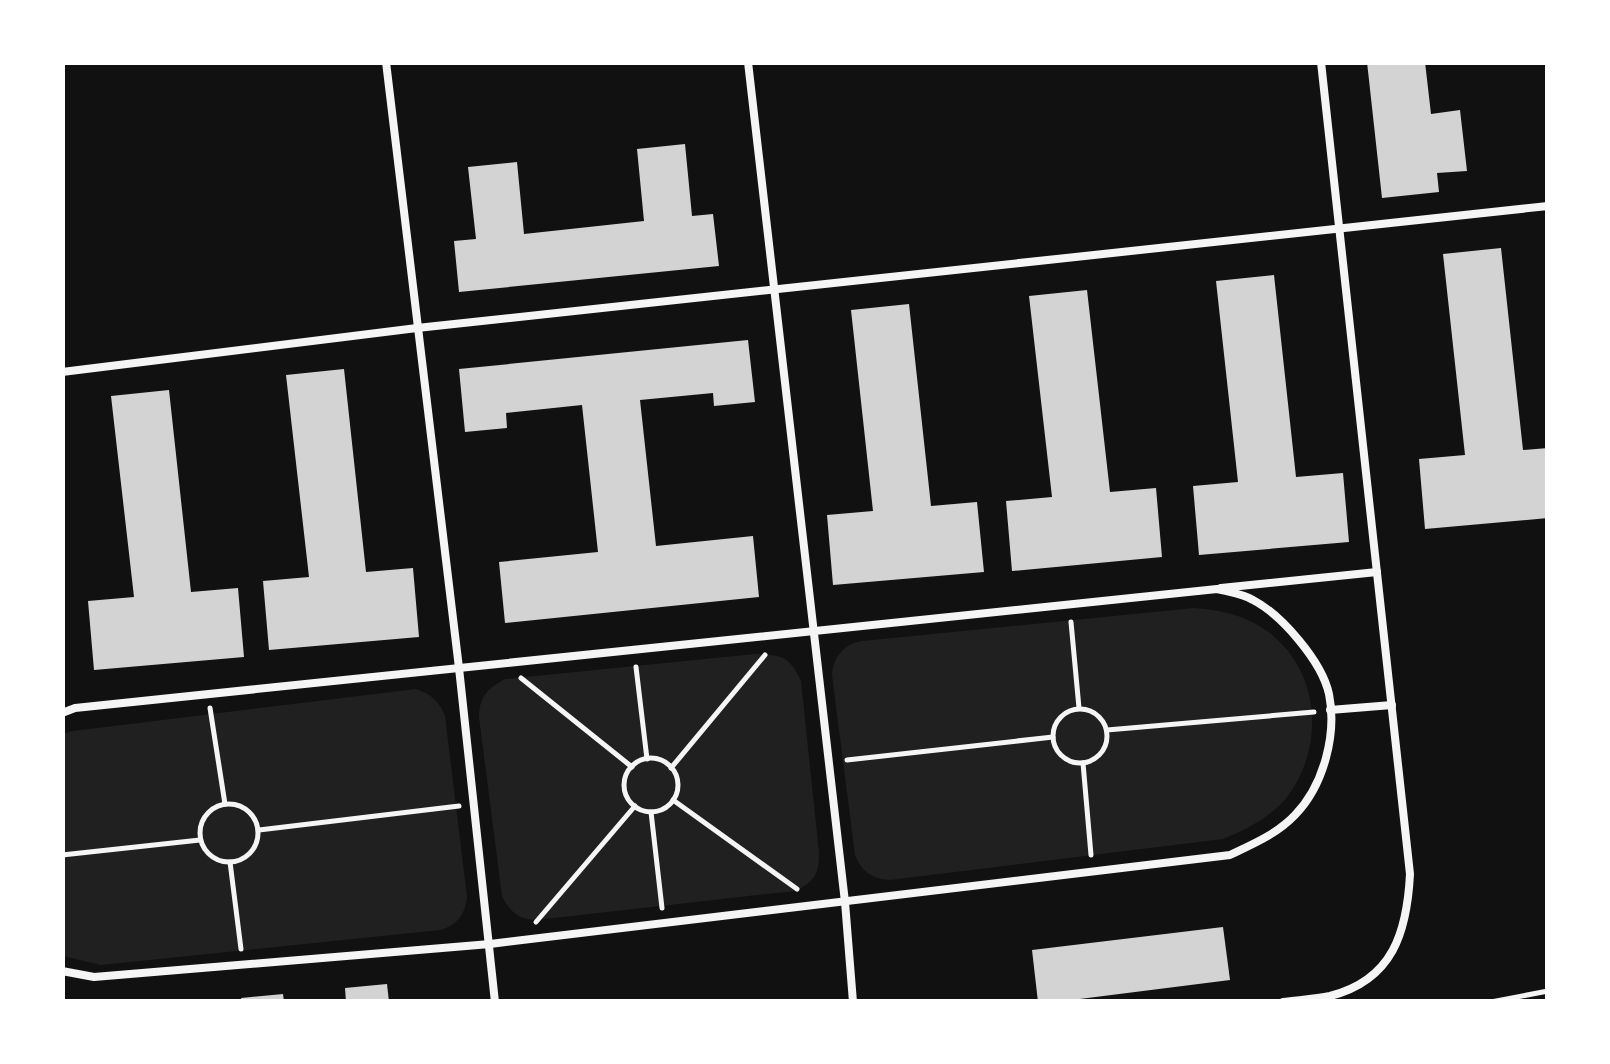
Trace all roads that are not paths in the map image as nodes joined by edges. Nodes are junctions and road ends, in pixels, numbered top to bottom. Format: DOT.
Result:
graph roads {
  1 [pos="386,62"];
  2 [pos="748,62"];
  3 [pos="1320,62"];
  4 [pos="1548,206"];
  5 [pos="1339,228"];
  6 [pos="774,291"];
  7 [pos="417,328"];
  8 [pos="62,372"];
  9 [pos="1377,572"];
  10 [pos="1217,589"];
  11 [pos="814,631"];
  12 [pos="459,668"];
  13 [pos="1392,704"];
  14 [pos="1330,710"];
  15 [pos="62,711"];
  16 [pos="845,902"];
  17 [pos="490,944"];
  18 [pos="62,971"];
  19 [pos="494,1002"];
  20 [pos="854,1002"];
  21 [pos="1282,1002"];
  1 -- 7 [label="lane"];
  2 -- 6 [label="lane"];
  3 -- 5 [label="lane"];
  4 -- 5 [label="lane"];
  5 -- 6 [label="lane"];
  5 -- 9 [label="lane"];
  6 -- 7 [label="lane"];
  6 -- 11 [label="lane"];
  7 -- 8 [label="lane"];
  7 -- 12 [label="lane"];
  9 -- 10 [label="lane"];
  9 -- 13 [label="lane"];
  10 -- 11 [label="lane"];
  10 -- 14 [label="lane"];
  11 -- 12 [label="lane"];
  11 -- 16 [label="lane"];
  12 -- 15 [label="lane"];
  12 -- 17 [label="lane"];
  13 -- 14 [label="lane"];
  13 -- 21 [label="lane"];
  14 -- 16 [label="lane"];
  16 -- 17 [label="lane"];
  16 -- 20 [label="lane"];
  17 -- 18 [label="lane"];
  17 -- 19 [label="lane"];
}
